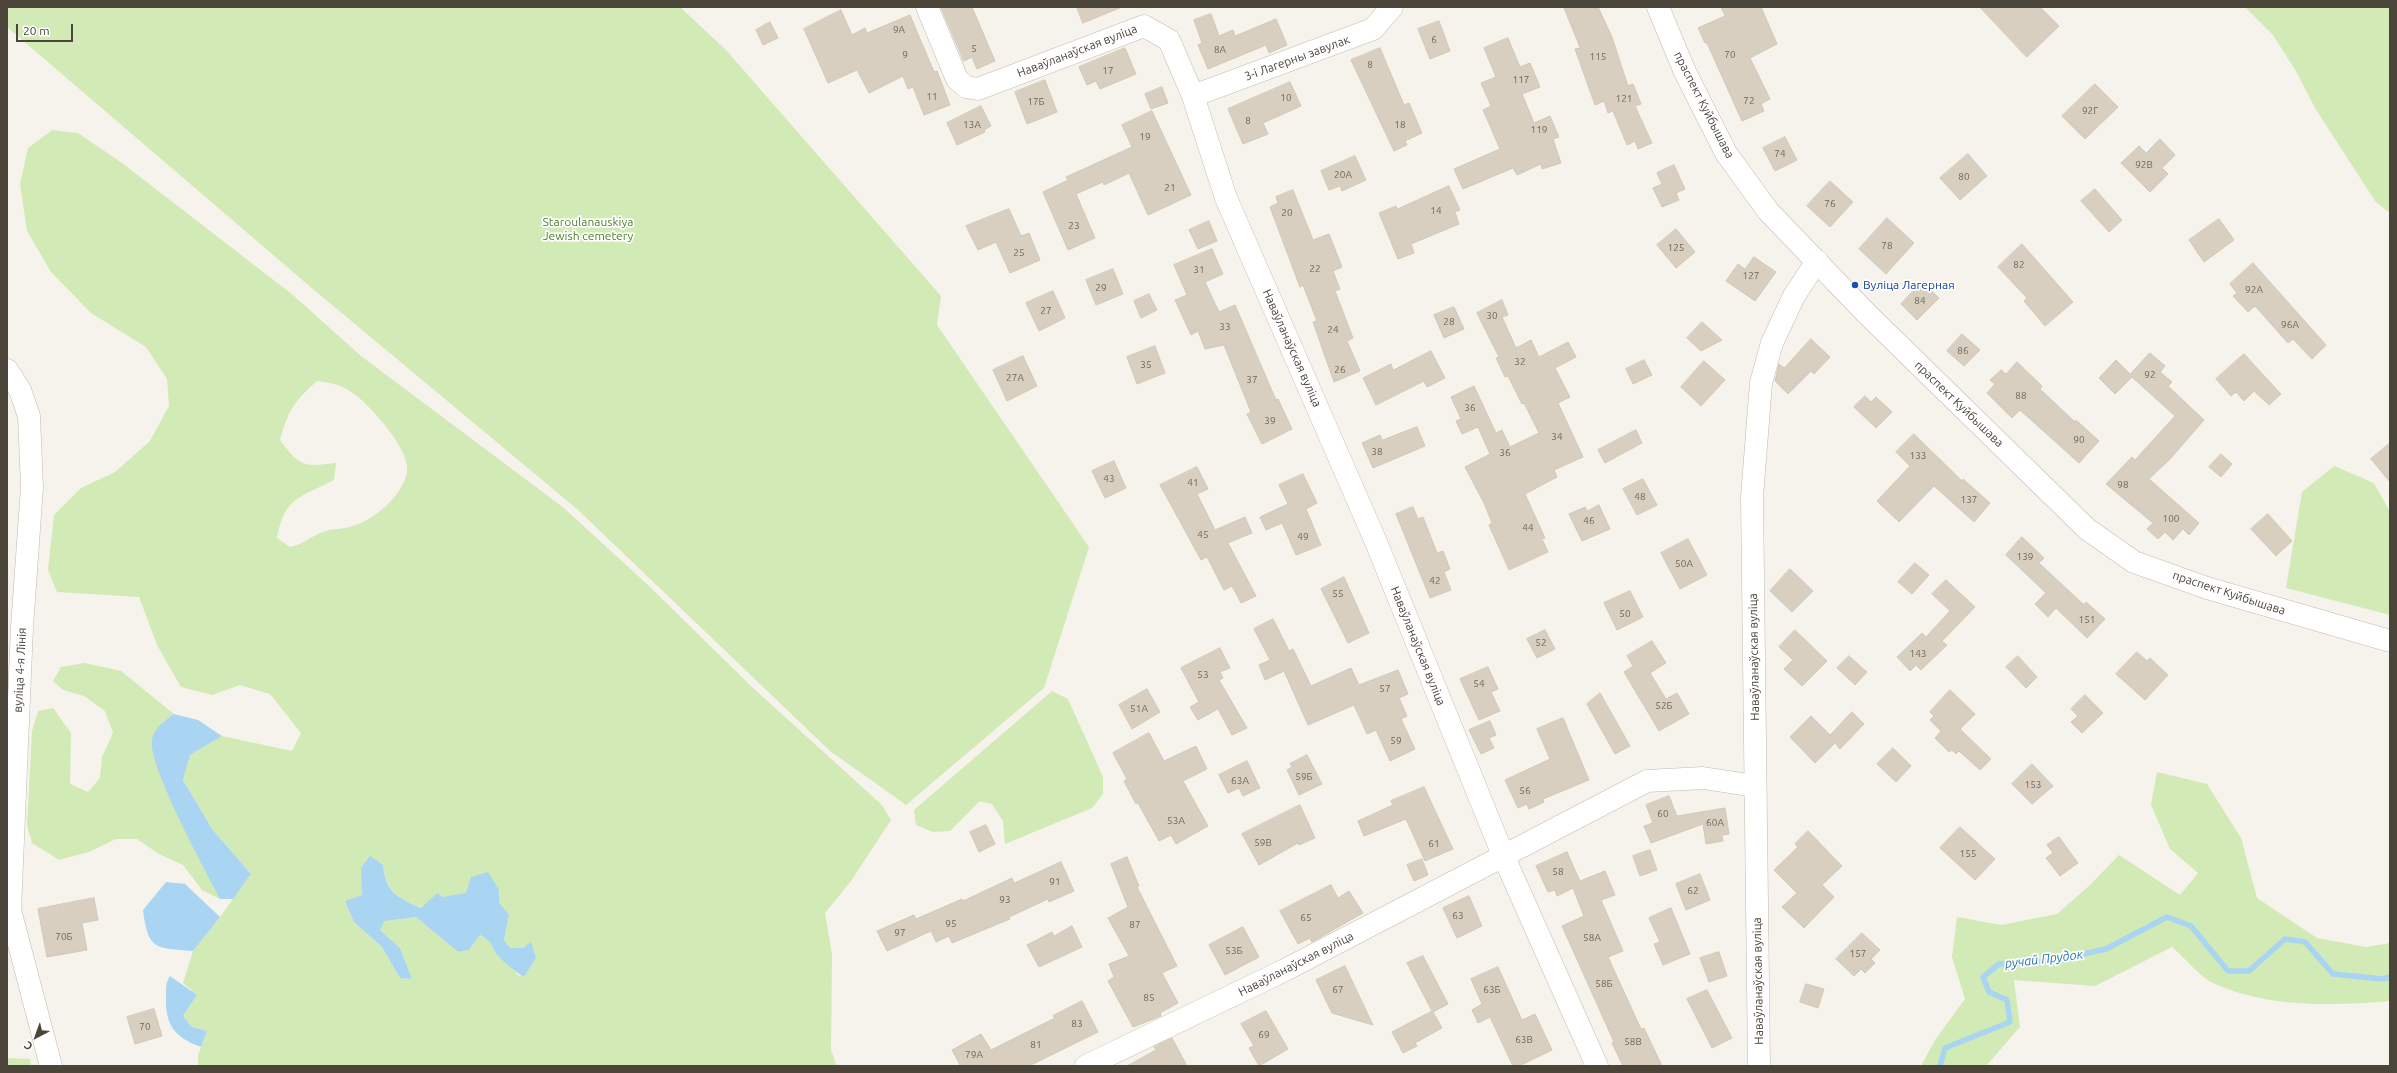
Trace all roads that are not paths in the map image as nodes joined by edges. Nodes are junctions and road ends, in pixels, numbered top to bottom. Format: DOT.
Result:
graph roads {
  1 [pos="927,7"];
  2 [pos="1392,7"];
  3 [pos="1658,7"];
  4 [pos="1193,96"];
  5 [pos="1817,261"];
  6 [pos="7,370"];
  7 [pos="2390,641"];
  8 [pos="1756,786"];
  9 [pos="1503,855"];
  10 [pos="51,1066"];
  11 [pos="1086,1066"];
  12 [pos="1597,1066"];
  13 [pos="1759,1066"];
  1 -- 4 [label="street, Наваўланаўская вуліца"];
  2 -- 4 [label="street, 3-і Лагерны завулак"];
  3 -- 5 [label="street, праспект Куйбышава"];
  4 -- 9 [label="street, Наваўланаўская вуліца"];
  5 -- 7 [label="street, праспект Куйбышава"];
  5 -- 8 [label="street, Наваўланаўская вуліца"];
  6 -- 10 [label="street, вуліца 4-я Лінія"];
  8 -- 9 [label="street"];
  8 -- 13 [label="street, Наваўланаўская вуліца"];
  9 -- 11 [label="street, Наваўланаўская вуліца"];
  9 -- 12 [label="street, Наваўланаўская вуліца"];
}
